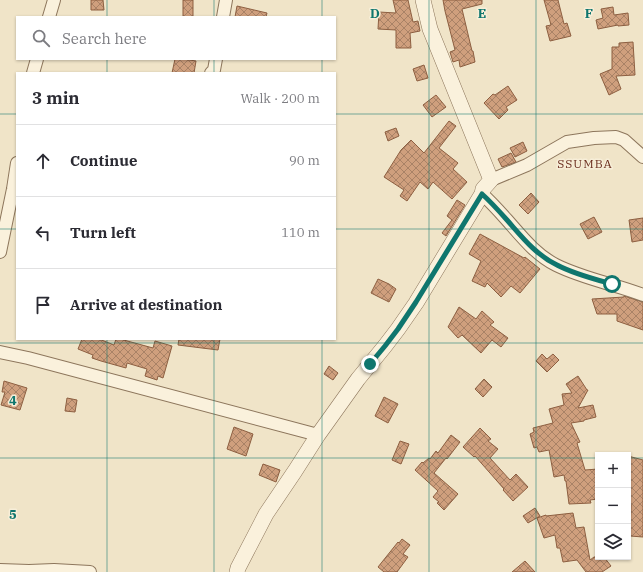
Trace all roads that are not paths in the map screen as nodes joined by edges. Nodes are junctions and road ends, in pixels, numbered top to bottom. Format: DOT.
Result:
graph roads {
  1 [pos="54,0"];
  2 [pos="226,0"];
  3 [pos="423,0"];
  4 [pos="49,16"];
  5 [pos="223,16"];
  6 [pos="37,60"];
  7 [pos="216,60"];
  8 [pos="33,72"];
  9 [pos="212,72"];
  10 [pos="643,157"];
  11 [pos="16,166"];
  12 [pos="491,180"];
  13 [pos="482,194"];
  14 [pos="3,221"];
  15 [pos="0,252"];
  16 [pos="643,295"];
  17 [pos="0,352"];
  18 [pos="318,435"];
  19 [pos="0,570"];
  20 [pos="90,572"];
  21 [pos="237,572"];
  1 -- 4 [label="street"];
  2 -- 5 [label="street"];
  3 -- 12 [label="street"];
  6 -- 8 [label="street"];
  7 -- 9 [label="street"];
  10 -- 12 [label="street"];
  11 -- 14 [label="street"];
  12 -- 13 [label="street"];
  13 -- 16 [label="street"];
  13 -- 18 [label="street"];
  14 -- 15 [label="street"];
  17 -- 18 [label="street"];
  18 -- 21 [label="street"];
  19 -- 20 [label="street"];
}
